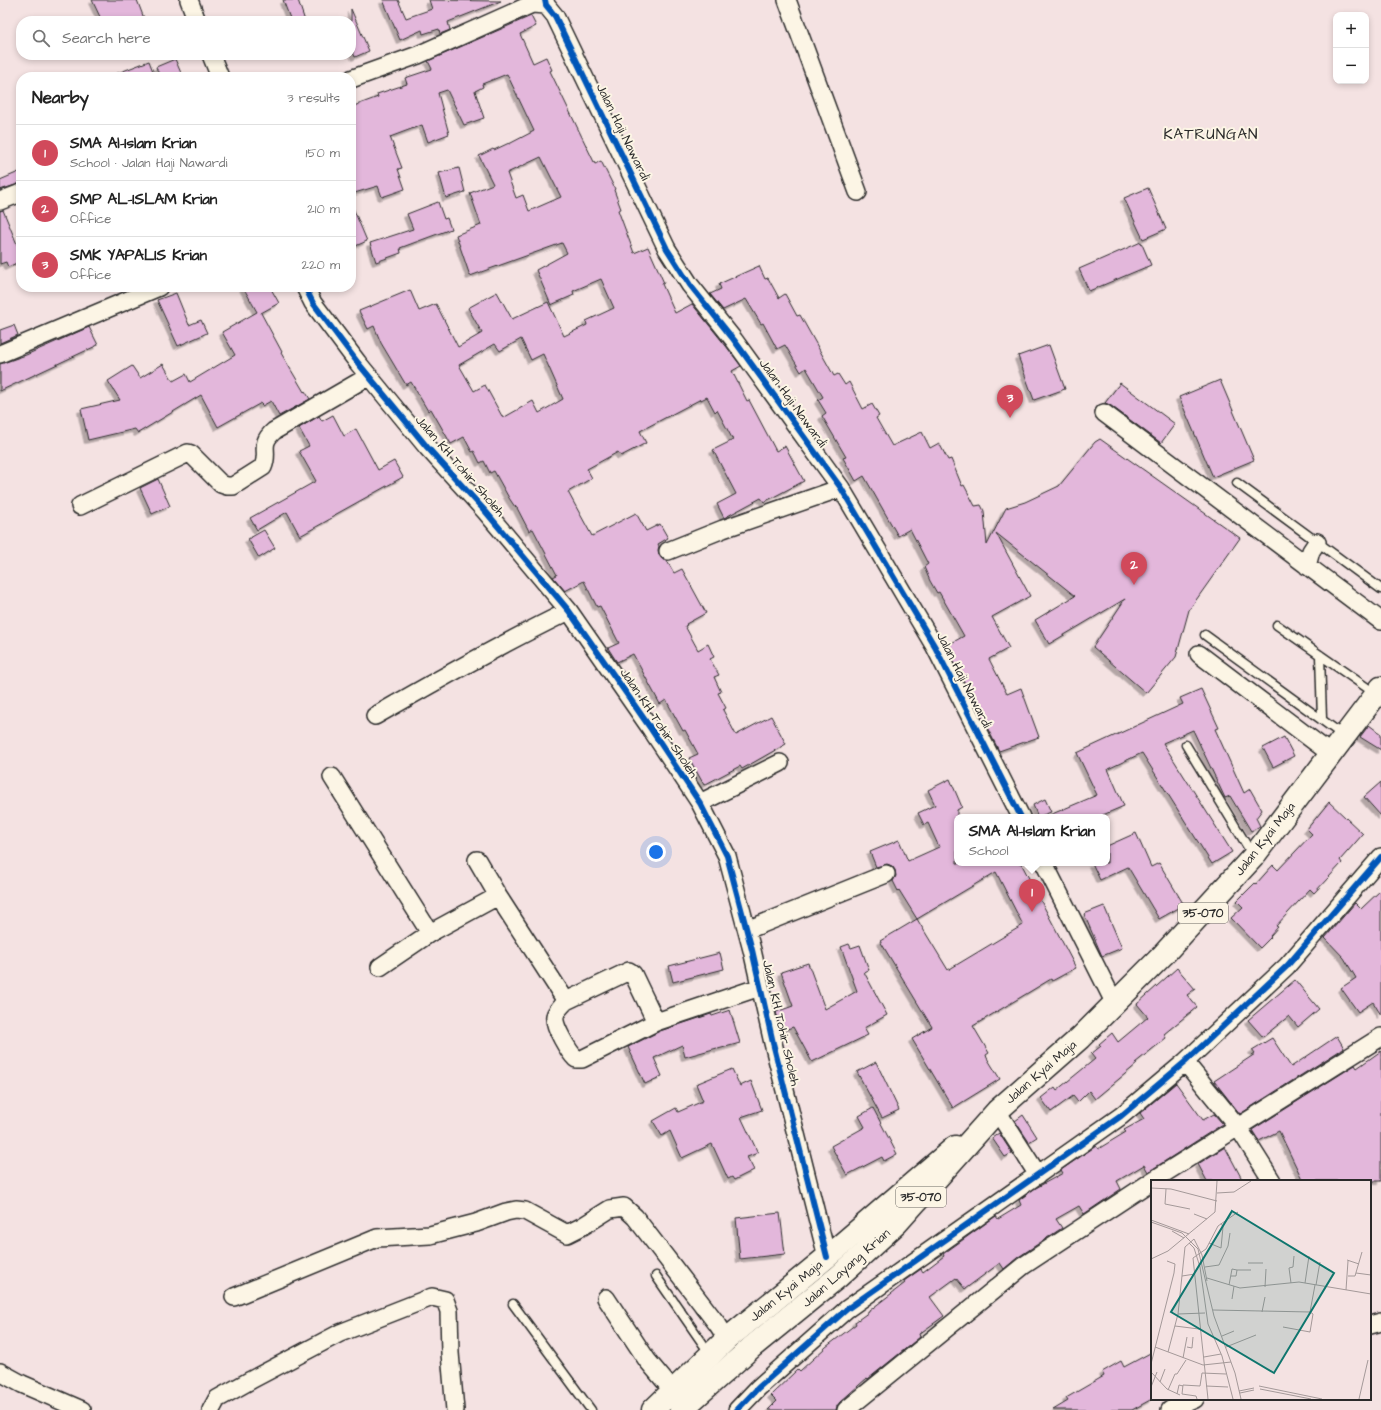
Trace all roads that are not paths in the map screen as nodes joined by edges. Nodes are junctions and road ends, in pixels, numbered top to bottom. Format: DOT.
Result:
graph roads {
  1 [pos="188,0"];
  2 [pos="787,0"];
  3 [pos="545,3"];
  4 [pos="195,16"];
  5 [pos="213,60"];
  6 [pos="218,72"];
  7 [pos="356,77"];
  8 [pos="858,192"];
  9 [pos="16,195"];
  10 [pos="0,201"];
  11 [pos="147,292"];
  12 [pos="308,292"];
  13 [pos="0,354"];
  14 [pos="369,376"];
  15 [pos="1104,413"];
  16 [pos="1237,483"];
  17 [pos="841,488"];
  18 [pos="80,506"];
  19 [pos="668,551"];
  20 [pos="1311,555"];
  21 [pos="1381,589"];
  22 [pos="569,611"];
  23 [pos="1381,621"];
  24 [pos="1277,625"];
  25 [pos="1205,635"];
  26 [pos="1199,654"];
  27 [pos="1320,655"];
  28 [pos="1379,691"];
  29 [pos="375,716"];
  30 [pos="1322,719"];
  31 [pos="1344,737"];
  32 [pos="1186,746"];
  33 [pos="1331,754"];
  34 [pos="780,764"];
  35 [pos="332,777"];
  36 [pos="700,803"];
  37 [pos="1019,814"];
  38 [pos="1253,857"];
  39 [pos="1381,857"];
  40 [pos="477,860"];
  41 [pos="1046,866"];
  42 [pos="886,874"];
  43 [pos="498,896"];
  44 [pos="747,930"];
  45 [pos="430,933"];
  46 [pos="380,967"];
  47 [pos="760,987"];
  48 [pos="566,1001"];
  49 [pos="1115,1004"];
  50 [pos="656,1022"];
  51 [pos="1381,1037"];
  52 [pos="1185,1062"];
  53 [pos="999,1115"];
  54 [pos="1238,1127"];
  55 [pos="1035,1170"];
  56 [pos="1154,1180"];
  57 [pos="1271,1180"];
  58 [pos="1151,1182"];
  59 [pos="827,1257"];
  60 [pos="656,1276"];
  61 [pos="234,1297"];
  62 [pos="606,1298"];
  63 [pos="513,1304"];
  64 [pos="1381,1322"];
  65 [pos="1371,1325"];
  66 [pos="727,1339"];
  67 [pos="710,1354"];
  68 [pos="0,1372"];
  69 [pos="677,1400"];
  70 [pos="1193,1400"];
  71 [pos="865,1404"];
  72 [pos="82,1410"];
  73 [pos="211,1410"];
  74 [pos="455,1410"];
  75 [pos="591,1410"];
  76 [pos="653,1410"];
  77 [pos="737,1410"];
  78 [pos="846,1410"];
  79 [pos="1170,1410"];
  1 -- 4 [label="street"];
  2 -- 8 [label="street"];
  3 -- 7 [label="street"];
  3 -- 17 [label="street, Jalan Haji Nawardi"];
  5 -- 6 [label="street"];
  9 -- 10 [label="street"];
  11 -- 13 [label="street"];
  12 -- 14 [label="street, Jalan KH Tohir Sholeh"];
  14 -- 18 [label="street"];
  14 -- 22 [label="street, Jalan KH Tohir Sholeh"];
  15 -- 20 [label="street"];
  16 -- 20 [label="lane"];
  17 -- 19 [label="street"];
  17 -- 37 [label="street, Jalan Haji Nawardi"];
  20 -- 21 [label="lane"];
  20 -- 23 [label="street"];
  22 -- 29 [label="street"];
  22 -- 36 [label="street, Jalan KH Tohir Sholeh"];
  24 -- 27 [label="lane"];
  25 -- 30 [label="lane"];
  26 -- 33 [label="street"];
  27 -- 28 [label="lane"];
  27 -- 30 [label="lane"];
  28 -- 31 [label="main road, Jalan Kyai Maja / 35-070"];
  30 -- 31 [label="lane"];
  31 -- 33 [label="main road, Jalan Kyai Maja / 35-070"];
  32 -- 38 [label="lane"];
  33 -- 38 [label="main road, Jalan Kyai Maja / 35-070"];
  34 -- 36 [label="street"];
  35 -- 45 [label="street"];
  36 -- 44 [label="street, Jalan KH Tohir Sholeh"];
  38 -- 49 [label="main road, Jalan Kyai Maja / 35-070"];
  39 -- 52 [label="street"];
  40 -- 43 [label="street"];
  41 -- 49 [label="street"];
  42 -- 44 [label="street"];
  43 -- 45 [label="street"];
  43 -- 48 [label="street"];
  44 -- 47 [label="street, Jalan KH Tohir Sholeh"];
  45 -- 46 [label="street"];
  47 -- 50 [label="street"];
  47 -- 59 [label="street, Jalan KH Tohir Sholeh"];
  48 -- 50 [label="street"];
  48 -- 50 [label="street"];
  49 -- 53 [label="main road, Jalan Kyai Maja / 35-070"];
  51 -- 54 [label="street"];
  52 -- 54 [label="street"];
  52 -- 55 [label="street"];
  53 -- 55 [label="street"];
  53 -- 59 [label="main road, Jalan Kyai Maja"];
  53 -- 69 [label="main road, Jalan Layang Krian / 35-070"];
  54 -- 56 [label="street"];
  54 -- 57 [label="street"];
  55 -- 77 [label="street"];
  58 -- 71 [label="street"];
  59 -- 66 [label="main road, Jalan Kyai Maja"];
  60 -- 67 [label="lane"];
  61 -- 66 [label="street"];
  62 -- 69 [label="street"];
  63 -- 75 [label="lane"];
  64 -- 65 [label="street"];
  66 -- 67 [label="main road, Jalan Kyai Maja"];
  67 -- 69 [label="main road, Jalan Kyai Maja"];
  68 -- 72 [label="street"];
  69 -- 76 [label="main road, Jalan Kyai Maja"];
  70 -- 79 [label="street"];
  71 -- 78 [label="street"];
  73 -- 74 [label="street"];
}
